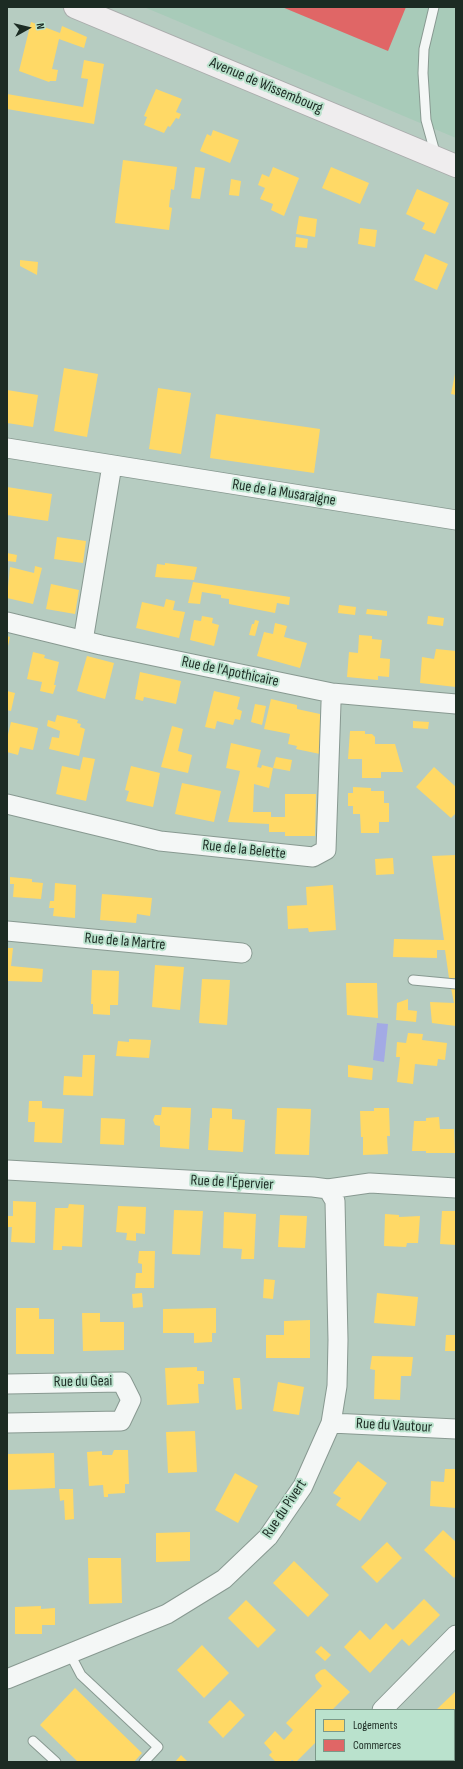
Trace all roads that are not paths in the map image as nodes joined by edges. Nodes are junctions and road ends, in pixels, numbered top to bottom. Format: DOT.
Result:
graph roads {
  1 [pos="75,7"];
  2 [pos="434,7"];
  3 [pos="446,162"];
  4 [pos="7,448"];
  5 [pos="112,465"];
  6 [pos="456,520"];
  7 [pos="7,622"];
  8 [pos="83,641"];
  9 [pos="332,693"];
  10 [pos="456,704"];
  11 [pos="7,804"];
  12 [pos="7,931"];
  13 [pos="242,953"];
  14 [pos="413,980"];
  15 [pos="456,984"];
  16 [pos="7,1170"];
  17 [pos="456,1188"];
  18 [pos="328,1189"];
  19 [pos="7,1384"];
  20 [pos="7,1423"];
  21 [pos="331,1423"];
  22 [pos="456,1430"];
  23 [pos="456,1635"];
  24 [pos="70,1654"];
  25 [pos="7,1679"];
  26 [pos="383,1709"];
  27 [pos="33,1740"];
  28 [pos="55,1762"];
  29 [pos="144,1762"];
  1 -- 3 [label="main road, Avenue de Wissembourg"];
  2 -- 3 [label="lane"];
  4 -- 5 [label="street, Rue de la Musaraigne"];
  5 -- 6 [label="street, Rue de la Musaraigne"];
  5 -- 8 [label="street"];
  7 -- 8 [label="street, Rue de l'Apothicaire"];
  8 -- 9 [label="street, Rue de l'Apothicaire"];
  9 -- 10 [label="street, Rue de l'Apothicaire"];
  9 -- 11 [label="street, Rue de la Belette"];
  12 -- 13 [label="street, Rue de la Martre"];
  14 -- 15 [label="lane"];
  16 -- 18 [label="street, Rue de l'Épervier"];
  17 -- 18 [label="street, Rue de l'Épervier"];
  18 -- 21 [label="street, Rue du Pivert"];
  19 -- 20 [label="street, Rue du Geai"];
  21 -- 22 [label="street, Rue du Vautour"];
  21 -- 24 [label="street, Rue du Pivert"];
  23 -- 26 [label="street"];
  24 -- 25 [label="street, Rue du Pivert"];
  24 -- 29 [label="lane"];
  27 -- 28 [label="lane"];
}
